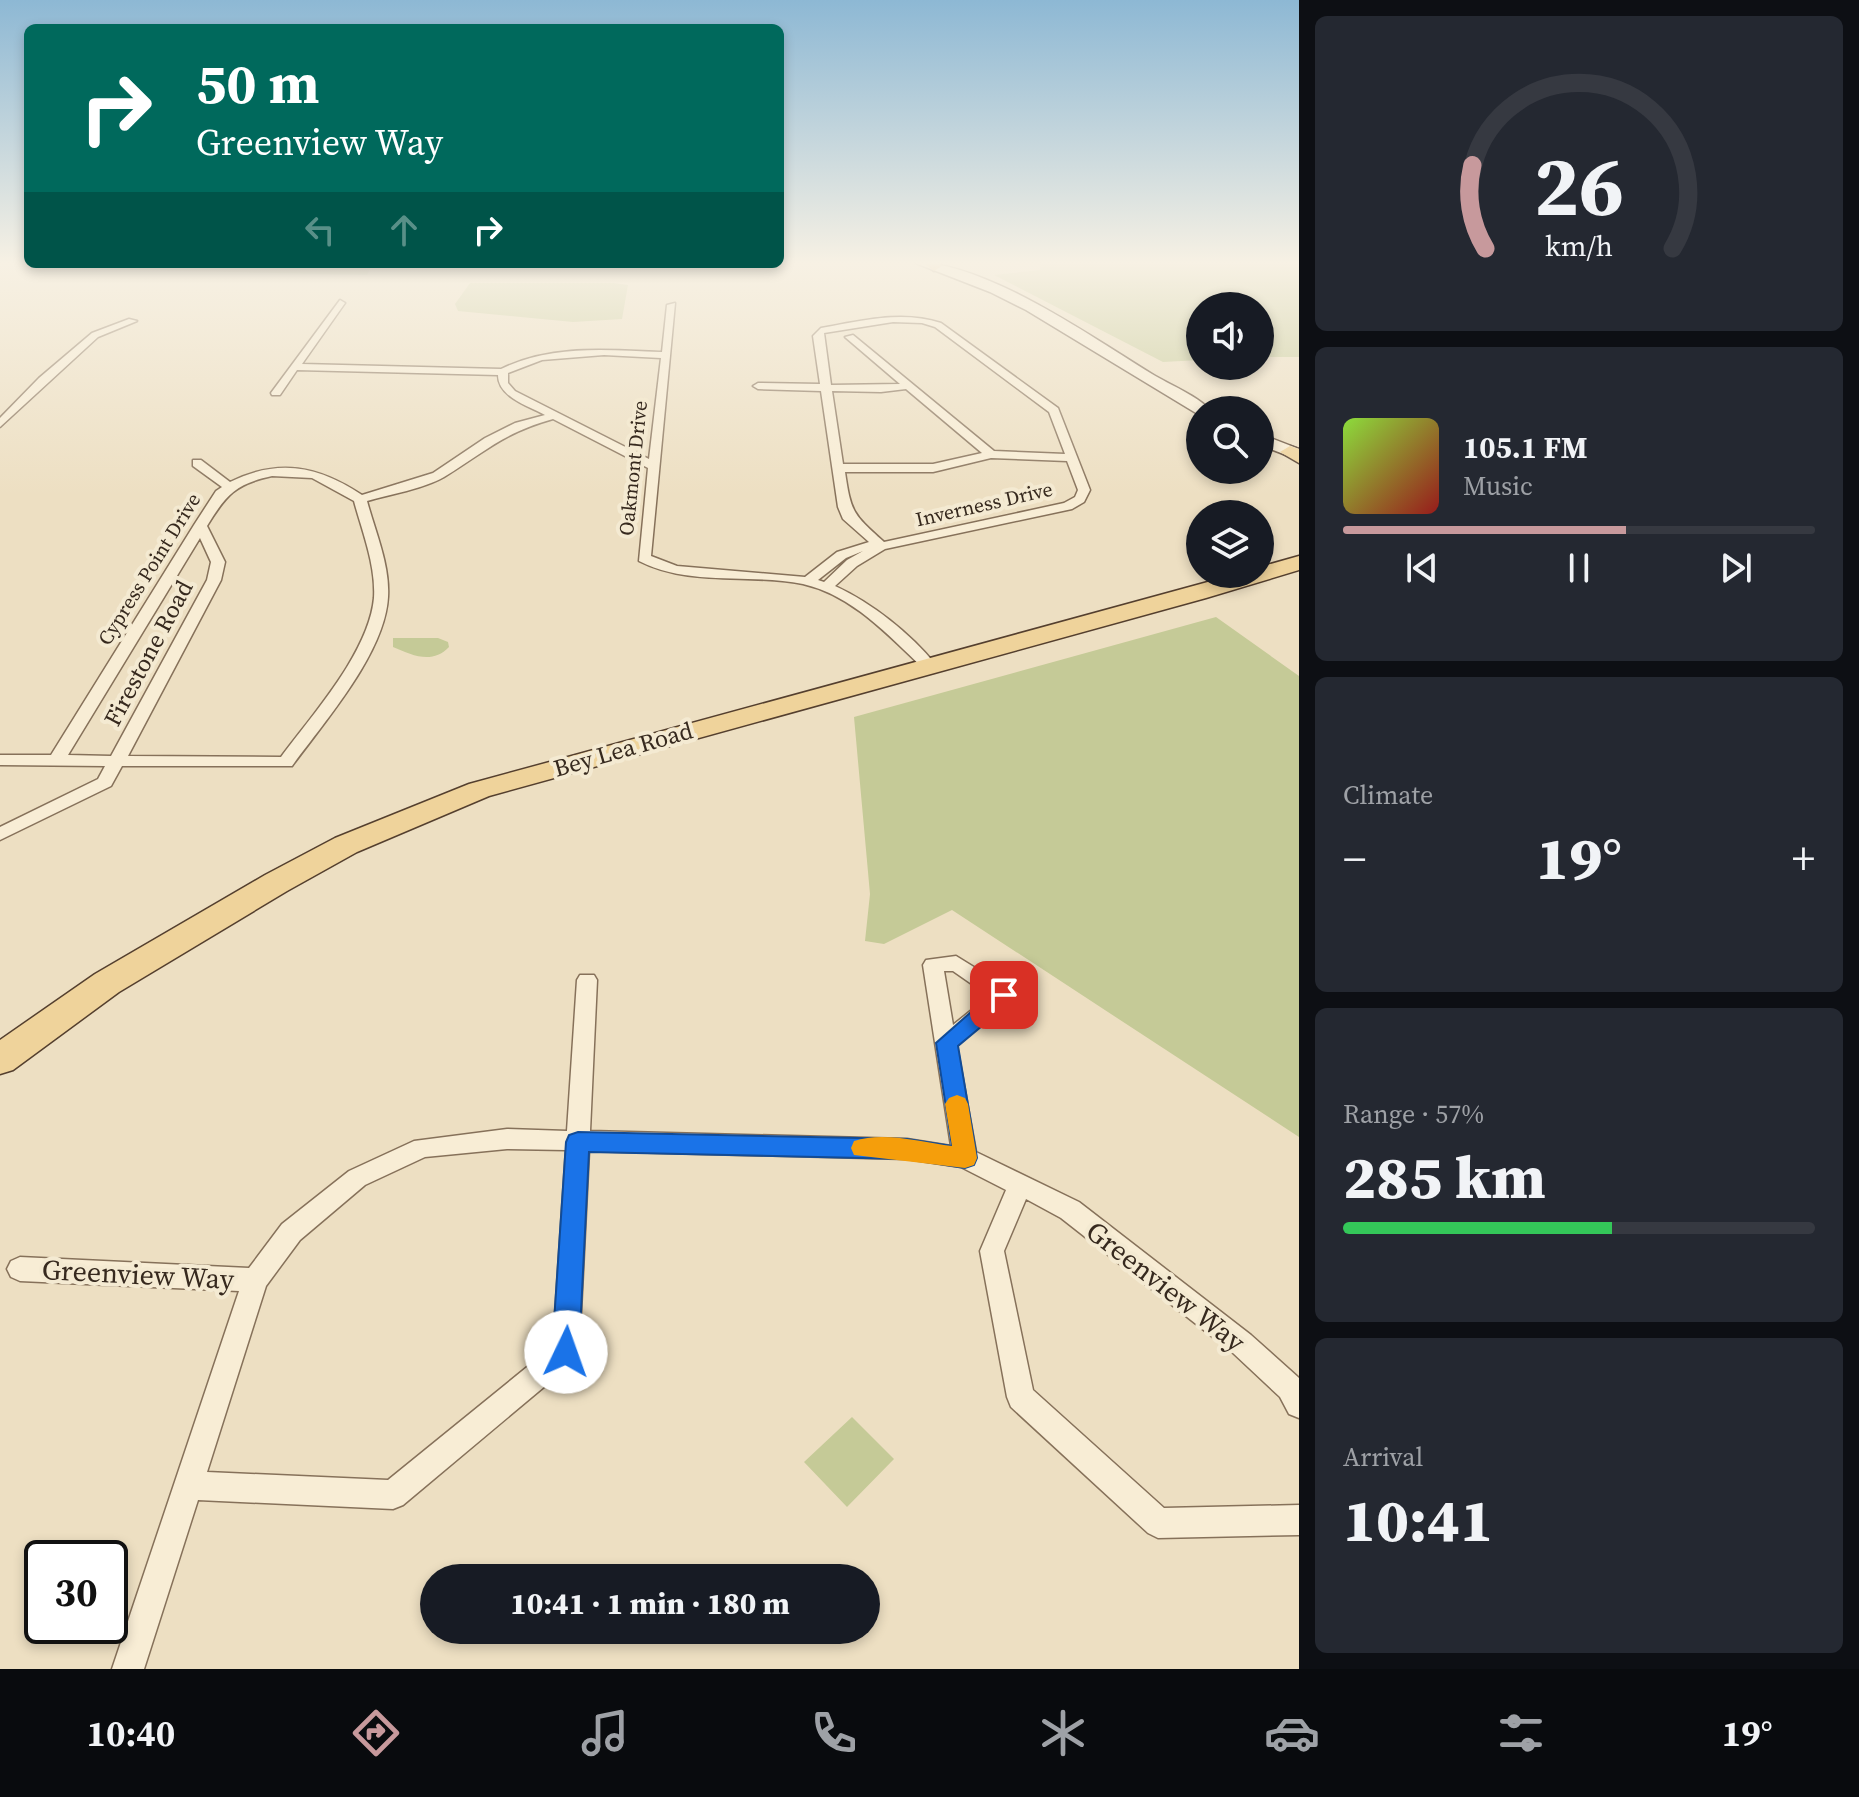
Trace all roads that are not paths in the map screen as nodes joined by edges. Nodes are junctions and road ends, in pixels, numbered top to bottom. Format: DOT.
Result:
graph roads {
  1 [pos="89,340"];
  2 [pos="313,340"];
  3 [pos="668,340"];
  4 [pos="819,340"];
  5 [pos="853,340"];
  6 [pos="958,340"];
  7 [pos="1089,340"];
  8 [pos="666,355"];
  9 [pos="293,367"];
  10 [pos="503,372"];
  11 [pos="758,386"];
  12 [pos="907,386"];
  13 [pos="827,388"];
  14 [pos="276,393"];
  15 [pos="1186,400"];
  16 [pos="552,416"];
  17 [pos="0,424"];
  18 [pos="1274,445"];
  19 [pos="991,454"];
  20 [pos="1296,455"];
  21 [pos="1072,458"];
  22 [pos="197,463"];
  23 [pos="652,465"];
  24 [pos="839,468"];
  25 [pos="229,487"];
  26 [pos="360,499"];
  27 [pos="200,525"];
  28 [pos="881,546"];
  29 [pos="1299,563"];
  30 [pos="808,581"];
  31 [pos="826,587"];
  32 [pos="928,665"];
  33 [pos="57,759"];
  34 [pos="119,759"];
  35 [pos="0,760"];
  36 [pos="0,834"];
  37 [pos="587,980"];
  38 [pos="946,1043"];
  39 [pos="0,1060"];
  40 [pos="578,1142"];
  41 [pos="965,1158"];
  42 [pos="1020,1184"];
  43 [pos="20,1269"];
  44 [pos="255,1280"];
  45 [pos="1299,1404"];
  46 [pos="188,1485"];
  47 [pos="1299,1520"];
  48 [pos="128,1669"];
  1 -- 17 [label="street"];
  2 -- 9 [label="street"];
  3 -- 8 [label="street, Oakmont Drive"];
  4 -- 13 [label="street, Inverness Drive"];
  5 -- 12 [label="street"];
  6 -- 21 [label="street, Inverness Drive"];
  7 -- 15 [label="street"];
  8 -- 10 [label="street"];
  8 -- 23 [label="street, Oakmont Drive"];
  9 -- 10 [label="street"];
  9 -- 14 [label="street"];
  10 -- 16 [label="street"];
  11 -- 13 [label="street"];
  12 -- 13 [label="street"];
  12 -- 19 [label="street"];
  13 -- 24 [label="street, Inverness Drive"];
  16 -- 23 [label="street"];
  16 -- 26 [label="street"];
  18 -- 20 [label="street"];
  19 -- 21 [label="street"];
  19 -- 24 [label="street"];
  21 -- 28 [label="street, Inverness Drive"];
  22 -- 25 [label="street"];
  23 -- 30 [label="street, Oakmont Drive"];
  24 -- 28 [label="street, Inverness Drive"];
  25 -- 26 [label="street, Cypress Point Drive"];
  25 -- 27 [label="street, Cypress Point Drive"];
  26 -- 34 [label="street, Firestone Road"];
  27 -- 33 [label="street, Cypress Point Drive"];
  27 -- 34 [label="street, Firestone Road"];
  28 -- 30 [label="street, Inverness Drive"];
  28 -- 31 [label="street, Inverness Drive"];
  29 -- 32 [label="main road, Bey Lea Road"];
  30 -- 31 [label="street, Oakmont Drive"];
  31 -- 32 [label="street, Oakmont Drive"];
  32 -- 39 [label="main road, Bey Lea Road"];
  33 -- 34 [label="street, Firestone Road"];
  33 -- 35 [label="street, Firestone Road"];
  34 -- 36 [label="street, Firestone Road"];
  37 -- 40 [label="street"];
  38 -- 41 [label="street"];
  40 -- 41 [label="street, Greenview Way"];
  40 -- 44 [label="street, Greenview Way"];
  40 -- 46 [label="street"];
  41 -- 42 [label="street, Greenview Way"];
  42 -- 45 [label="street, Greenview Way"];
  42 -- 47 [label="street"];
  43 -- 44 [label="street, Greenview Way"];
  44 -- 46 [label="street, Greenview Way"];
  46 -- 48 [label="street, Greenview Way"];
}
